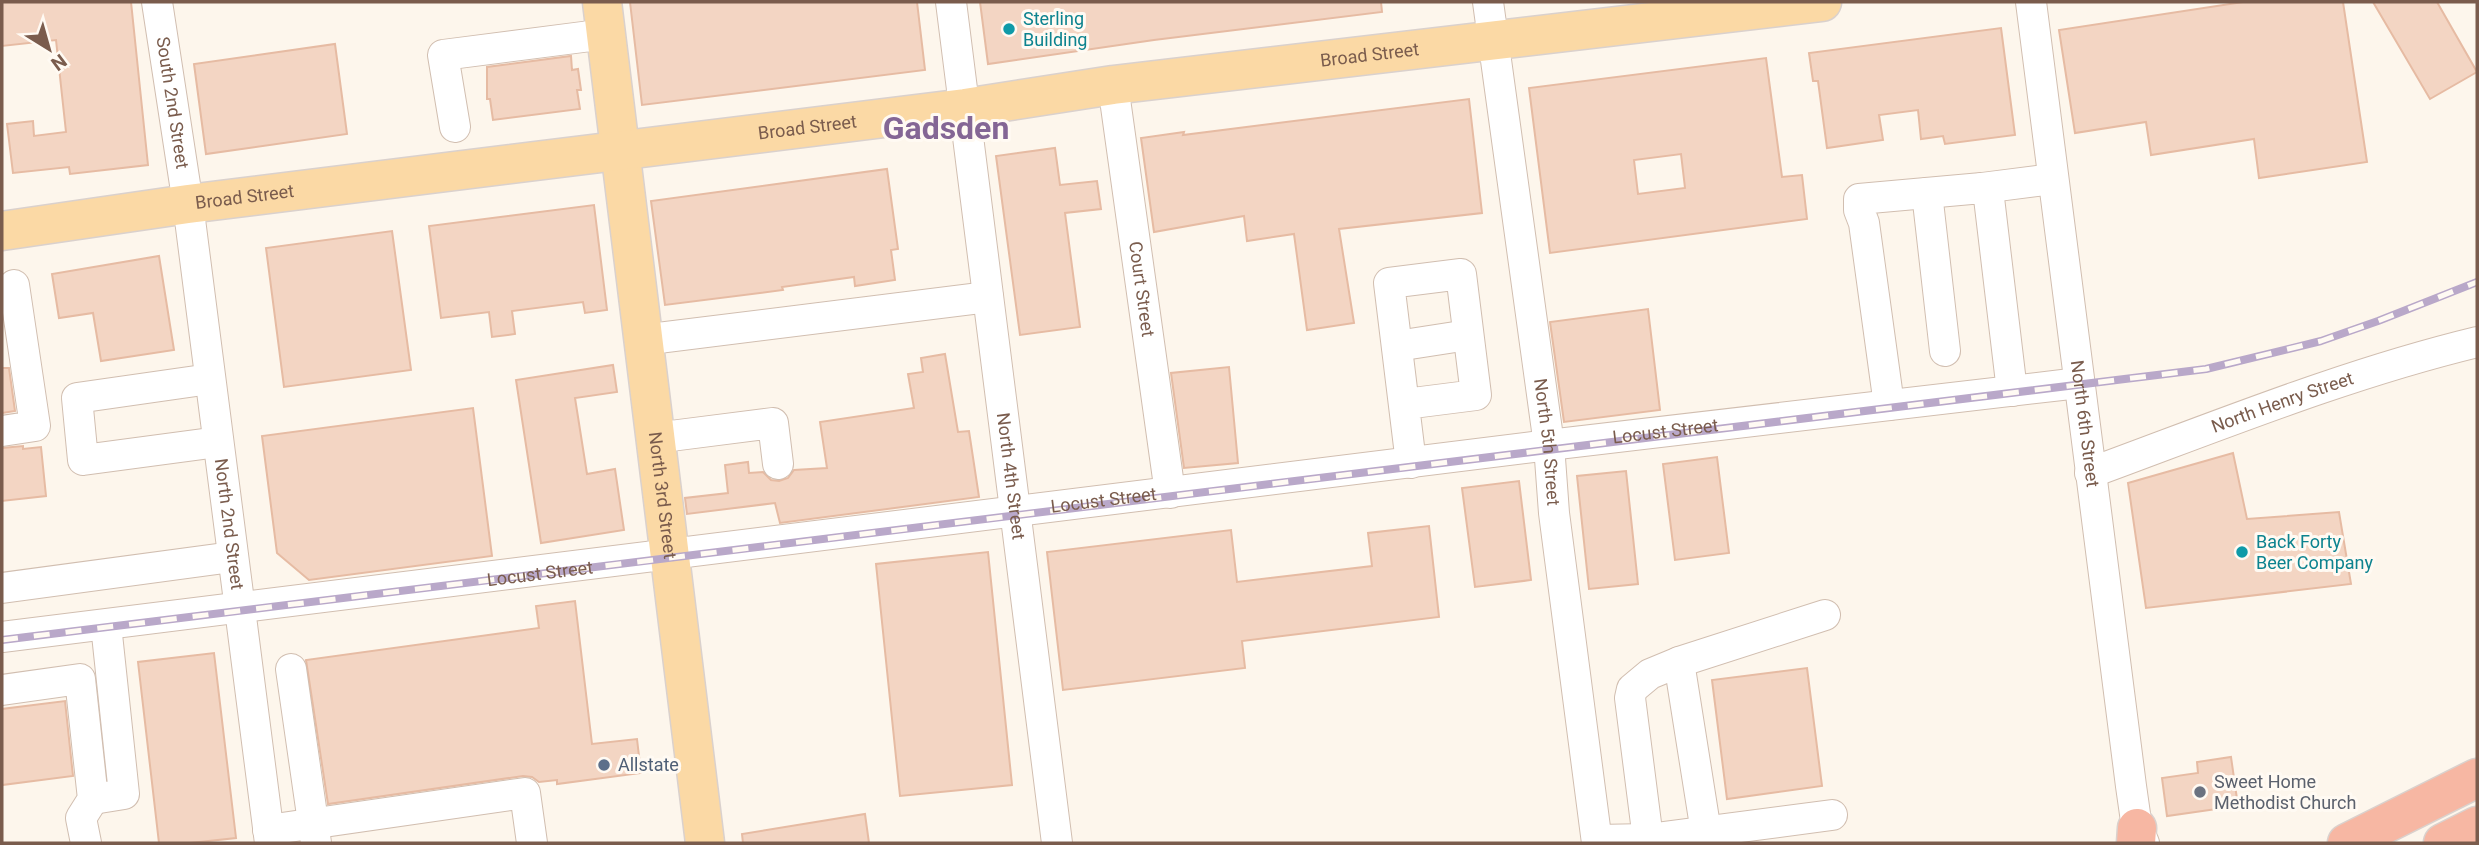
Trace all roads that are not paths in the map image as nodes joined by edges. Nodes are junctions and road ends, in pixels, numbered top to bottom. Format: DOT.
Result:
graph roads {
  1 [pos="157,2"];
  2 [pos="951,2"];
  3 [pos="1488,2"];
  4 [pos="1822,2"];
  5 [pos="2031,2"];
  6 [pos="604,18"];
  7 [pos="1492,41"];
  8 [pos="1113,85"];
  9 [pos="965,108"];
  10 [pos="455,127"];
  11 [pos="621,149"];
  12 [pos="2053,179"];
  13 [pos="1982,188"];
  14 [pos="1927,193"];
  15 [pos="188,204"];
  16 [pos="2,231"];
  17 [pos="14,285"];
  18 [pos="988,297"];
  19 [pos="1468,335"];
  20 [pos="642,340"];
  21 [pos="2477,342"];
  22 [pos="1397,346"];
  23 [pos="1945,351"];
  24 [pos="210,379"];
  25 [pos="2079,383"];
  26 [pos="2012,391"];
  27 [pos="1405,404"];
  28 [pos="1889,405"];
  29 [pos="2,430"];
  30 [pos="655,438"];
  31 [pos="218,442"];
  32 [pos="1549,445"];
  33 [pos="1411,463"];
  34 [pos="778,464"];
  35 [pos="2090,473"];
  36 [pos="1170,493"];
  37 [pos="1014,512"];
  38 [pos="670,555"];
  39 [pos="232,557"];
  40 [pos="2,588"];
  41 [pos="239,608"];
  42 [pos="1825,615"];
  43 [pos="106,625"];
  44 [pos="2,638"];
  45 [pos="1679,662"];
  46 [pos="290,669"];
  47 [pos="2,690"];
  48 [pos="2477,778"];
  49 [pos="93,799"];
  50 [pos="1832,815"];
  51 [pos="2477,826"];
  52 [pos="1706,832"];
  53 [pos="314,833"];
  54 [pos="269,836"];
  55 [pos="2139,838"];
  56 [pos="1648,839"];
  57 [pos="1597,842"];
  58 [pos="86,843"];
  59 [pos="532,843"];
  60 [pos="705,843"];
  61 [pos="1057,843"];
  62 [pos="2347,843"];
  63 [pos="2443,843"];
  1 -- 15 [label="street, South 2nd Street"];
  2 -- 9 [label="street, North 4th Street"];
  3 -- 7 [label="street, North 5th Street"];
  4 -- 7 [label="main road, Broad Street"];
  5 -- 12 [label="street, North 6th Street"];
  6 -- 10 [label="street"];
  6 -- 11 [label="main road, North 3rd Street"];
  7 -- 8 [label="main road, Broad Street"];
  7 -- 32 [label="street, North 5th Street"];
  8 -- 9 [label="main road, Broad Street"];
  8 -- 36 [label="street, Court Street"];
  9 -- 11 [label="main road, Broad Street"];
  9 -- 18 [label="street, North 4th Street"];
  11 -- 15 [label="main road, Broad Street"];
  11 -- 20 [label="main road, North 3rd Street"];
  12 -- 13 [label="street"];
  12 -- 25 [label="street, North 6th Street"];
  13 -- 14 [label="street"];
  13 -- 26 [label="street"];
  14 -- 23 [label="street"];
  14 -- 28 [label="street"];
  15 -- 16 [label="main road, Broad Street"];
  15 -- 24 [label="street, North 2nd Street"];
  17 -- 29 [label="street"];
  18 -- 20 [label="street"];
  18 -- 37 [label="street, North 4th Street"];
  19 -- 22 [label="street"];
  19 -- 22 [label="street"];
  19 -- 27 [label="street"];
  20 -- 30 [label="main road, North 3rd Street"];
  21 -- 35 [label="street, North Henry Street"];
  22 -- 27 [label="street"];
  24 -- 31 [label="street, North 2nd Street"];
  24 -- 31 [label="street"];
  25 -- 26 [label="street, Locust Street"];
  25 -- 35 [label="street, North 6th Street"];
  26 -- 28 [label="street, Locust Street"];
  27 -- 33 [label="street"];
  28 -- 32 [label="street, Locust Street"];
  30 -- 34 [label="street"];
  30 -- 38 [label="main road, North 3rd Street"];
  31 -- 39 [label="street, North 2nd Street"];
  32 -- 33 [label="street, Locust Street"];
  32 -- 57 [label="street, North 5th Street"];
  33 -- 36 [label="street, Locust Street"];
  35 -- 55 [label="street, North 6th Street"];
  36 -- 37 [label="street, Locust Street"];
  37 -- 38 [label="street, Locust Street"];
  37 -- 61 [label="street, North 4th Street"];
  38 -- 41 [label="street, Locust Street"];
  38 -- 60 [label="main road, North 3rd Street"];
  39 -- 40 [label="street"];
  39 -- 41 [label="street, North 2nd Street"];
  41 -- 43 [label="street, Locust Street"];
  41 -- 54 [label="street, North 2nd Street"];
  42 -- 45 [label="street"];
  43 -- 44 [label="street, Locust Street"];
  43 -- 49 [label="street"];
  45 -- 52 [label="street"];
  45 -- 56 [label="street"];
  46 -- 53 [label="street"];
  47 -- 49 [label="street"];
  48 -- 62 [label="highway"];
  49 -- 58 [label="street"];
  50 -- 52 [label="street"];
  51 -- 63 [label="highway"];
  52 -- 56 [label="street"];
  53 -- 54 [label="street"];
  53 -- 59 [label="street"];
  56 -- 57 [label="street"];
}
